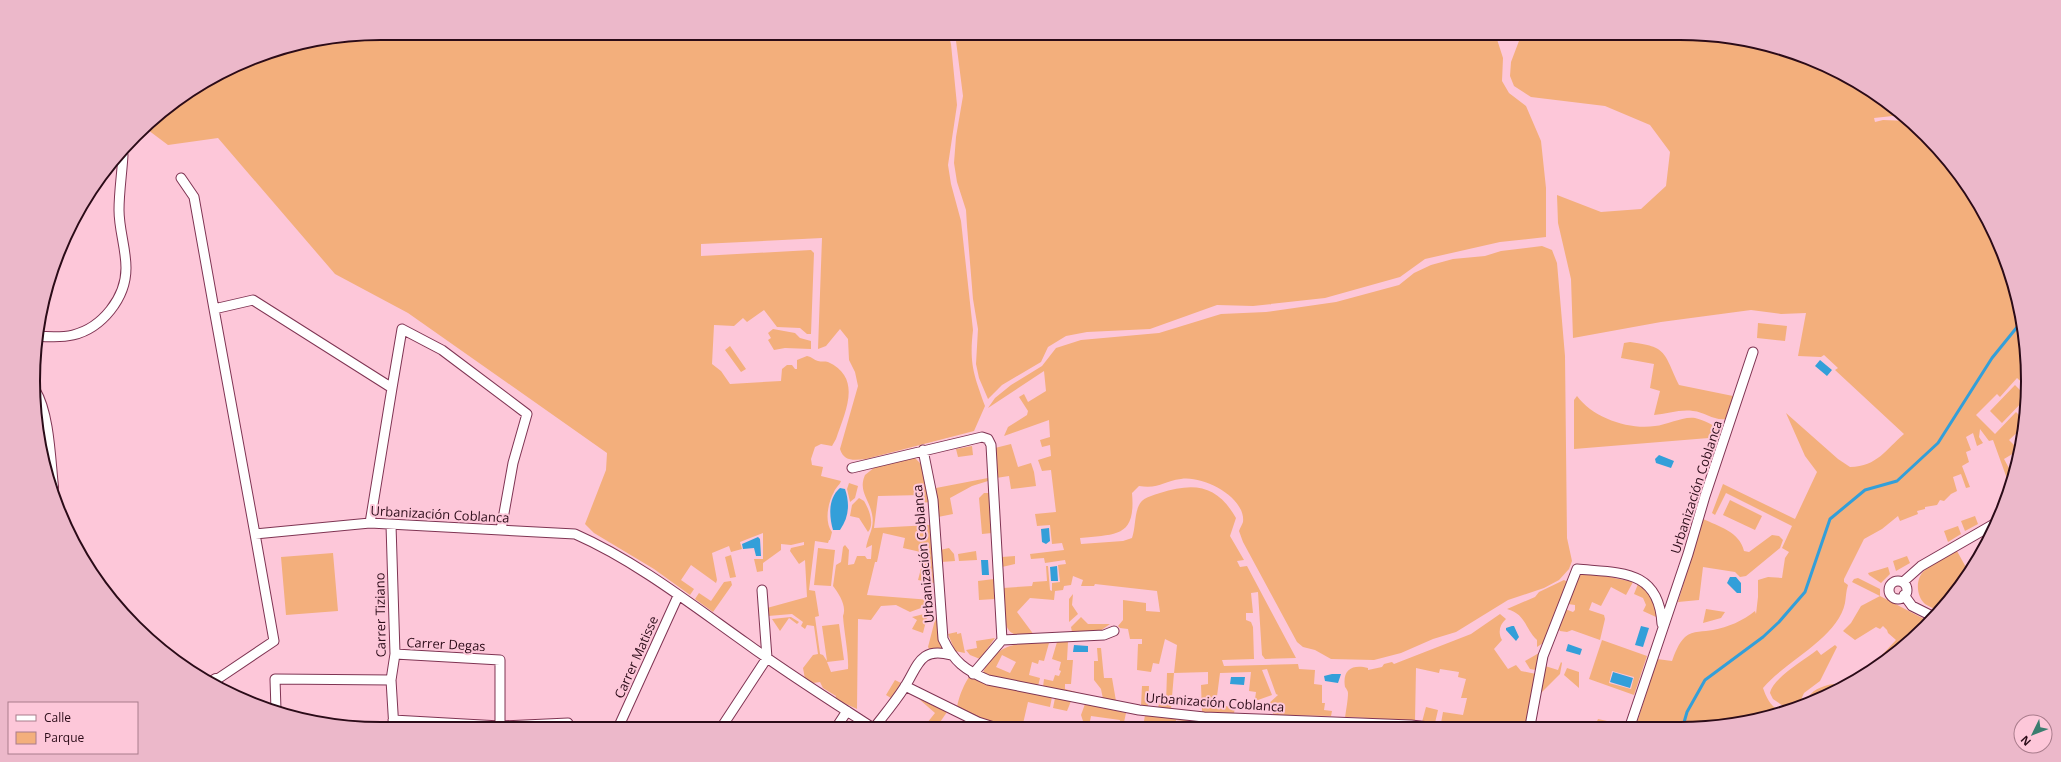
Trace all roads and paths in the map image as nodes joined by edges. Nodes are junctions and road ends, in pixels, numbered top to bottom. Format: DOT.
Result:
graph roads {
  1 [pos="123,159"];
  2 [pos="181,178"];
  3 [pos="214,309"];
  4 [pos="43,336"];
  5 [pos="1753,352"];
  6 [pos="392,388"];
  7 [pos="42,415"];
  8 [pos="923,450"];
  9 [pos="48,451"];
  10 [pos="852,468"];
  11 [pos="370,523"];
  12 [pos="390,525"];
  13 [pos="1988,527"];
  14 [pos="501,530"];
  15 [pos="255,534"];
  16 [pos="1903,582"];
  17 [pos="762,590"];
  18 [pos="1904,595"];
  19 [pos="678,596"];
  20 [pos="1928,614"];
  21 [pos="1662,629"];
  22 [pos="1114,631"];
  23 [pos="1002,640"];
  24 [pos="395,654"];
  25 [pos="951,655"];
  26 [pos="767,658"];
  27 [pos="973,674"];
  28 [pos="216,679"];
  29 [pos="392,680"];
  30 [pos="905,686"];
  31 [pos="276,705"];
  32 [pos="847,711"];
  33 [pos="394,722"];
  34 [pos="500,722"];
  35 [pos="621,722"];
  36 [pos="725,722"];
  37 [pos="840,722"];
  38 [pos="864,722"];
  39 [pos="878,722"];
  40 [pos="978,722"];
  41 [pos="1319,722"];
  42 [pos="1531,722"];
  43 [pos="1631,722"];
  1 -- 4 [label="street"];
  2 -- 3 [label="street"];
  3 -- 6 [label="street"];
  3 -- 15 [label="street"];
  5 -- 21 [label="street, Urbanización Coblanca"];
  6 -- 11 [label="street"];
  6 -- 14 [label="street"];
  7 -- 9 [label="street"];
  8 -- 10 [label="street"];
  8 -- 23 [label="street"];
  8 -- 25 [label="street, Urbanización Coblanca"];
  11 -- 12 [label="street, Urbanización Coblanca"];
  11 -- 15 [label="street, Urbanización Coblanca"];
  12 -- 14 [label="street, Urbanización Coblanca"];
  12 -- 24 [label="street, Carrer Tiziano"];
  13 -- 16 [label="street"];
  14 -- 19 [label="street, Urbanización Coblanca"];
  15 -- 28 [label="street"];
  16 -- 18 [label="street"];
  16 -- 18 [label="street"];
  17 -- 26 [label="street"];
  18 -- 20 [label="street"];
  19 -- 26 [label="street, Urbanización Coblanca"];
  19 -- 35 [label="street, Carrer Matisse"];
  21 -- 42 [label="street, Urbanización Coblanca"];
  21 -- 43 [label="street, Urbanización Coblanca"];
  22 -- 23 [label="street"];
  23 -- 27 [label="street"];
  24 -- 29 [label="street, Carrer Tiziano"];
  24 -- 34 [label="street, Carrer Degas"];
  25 -- 27 [label="street, Urbanización Coblanca"];
  25 -- 30 [label="street, Urbanización Coblanca"];
  26 -- 32 [label="street, Urbanización Coblanca"];
  26 -- 36 [label="street"];
  27 -- 41 [label="street, Urbanización Coblanca"];
  29 -- 31 [label="street"];
  29 -- 33 [label="street, Carrer Tiziano"];
  30 -- 39 [label="street, Urbanización Coblanca"];
  30 -- 40 [label="street"];
  32 -- 37 [label="street"];
  32 -- 38 [label="street, Urbanización Coblanca"];
}
